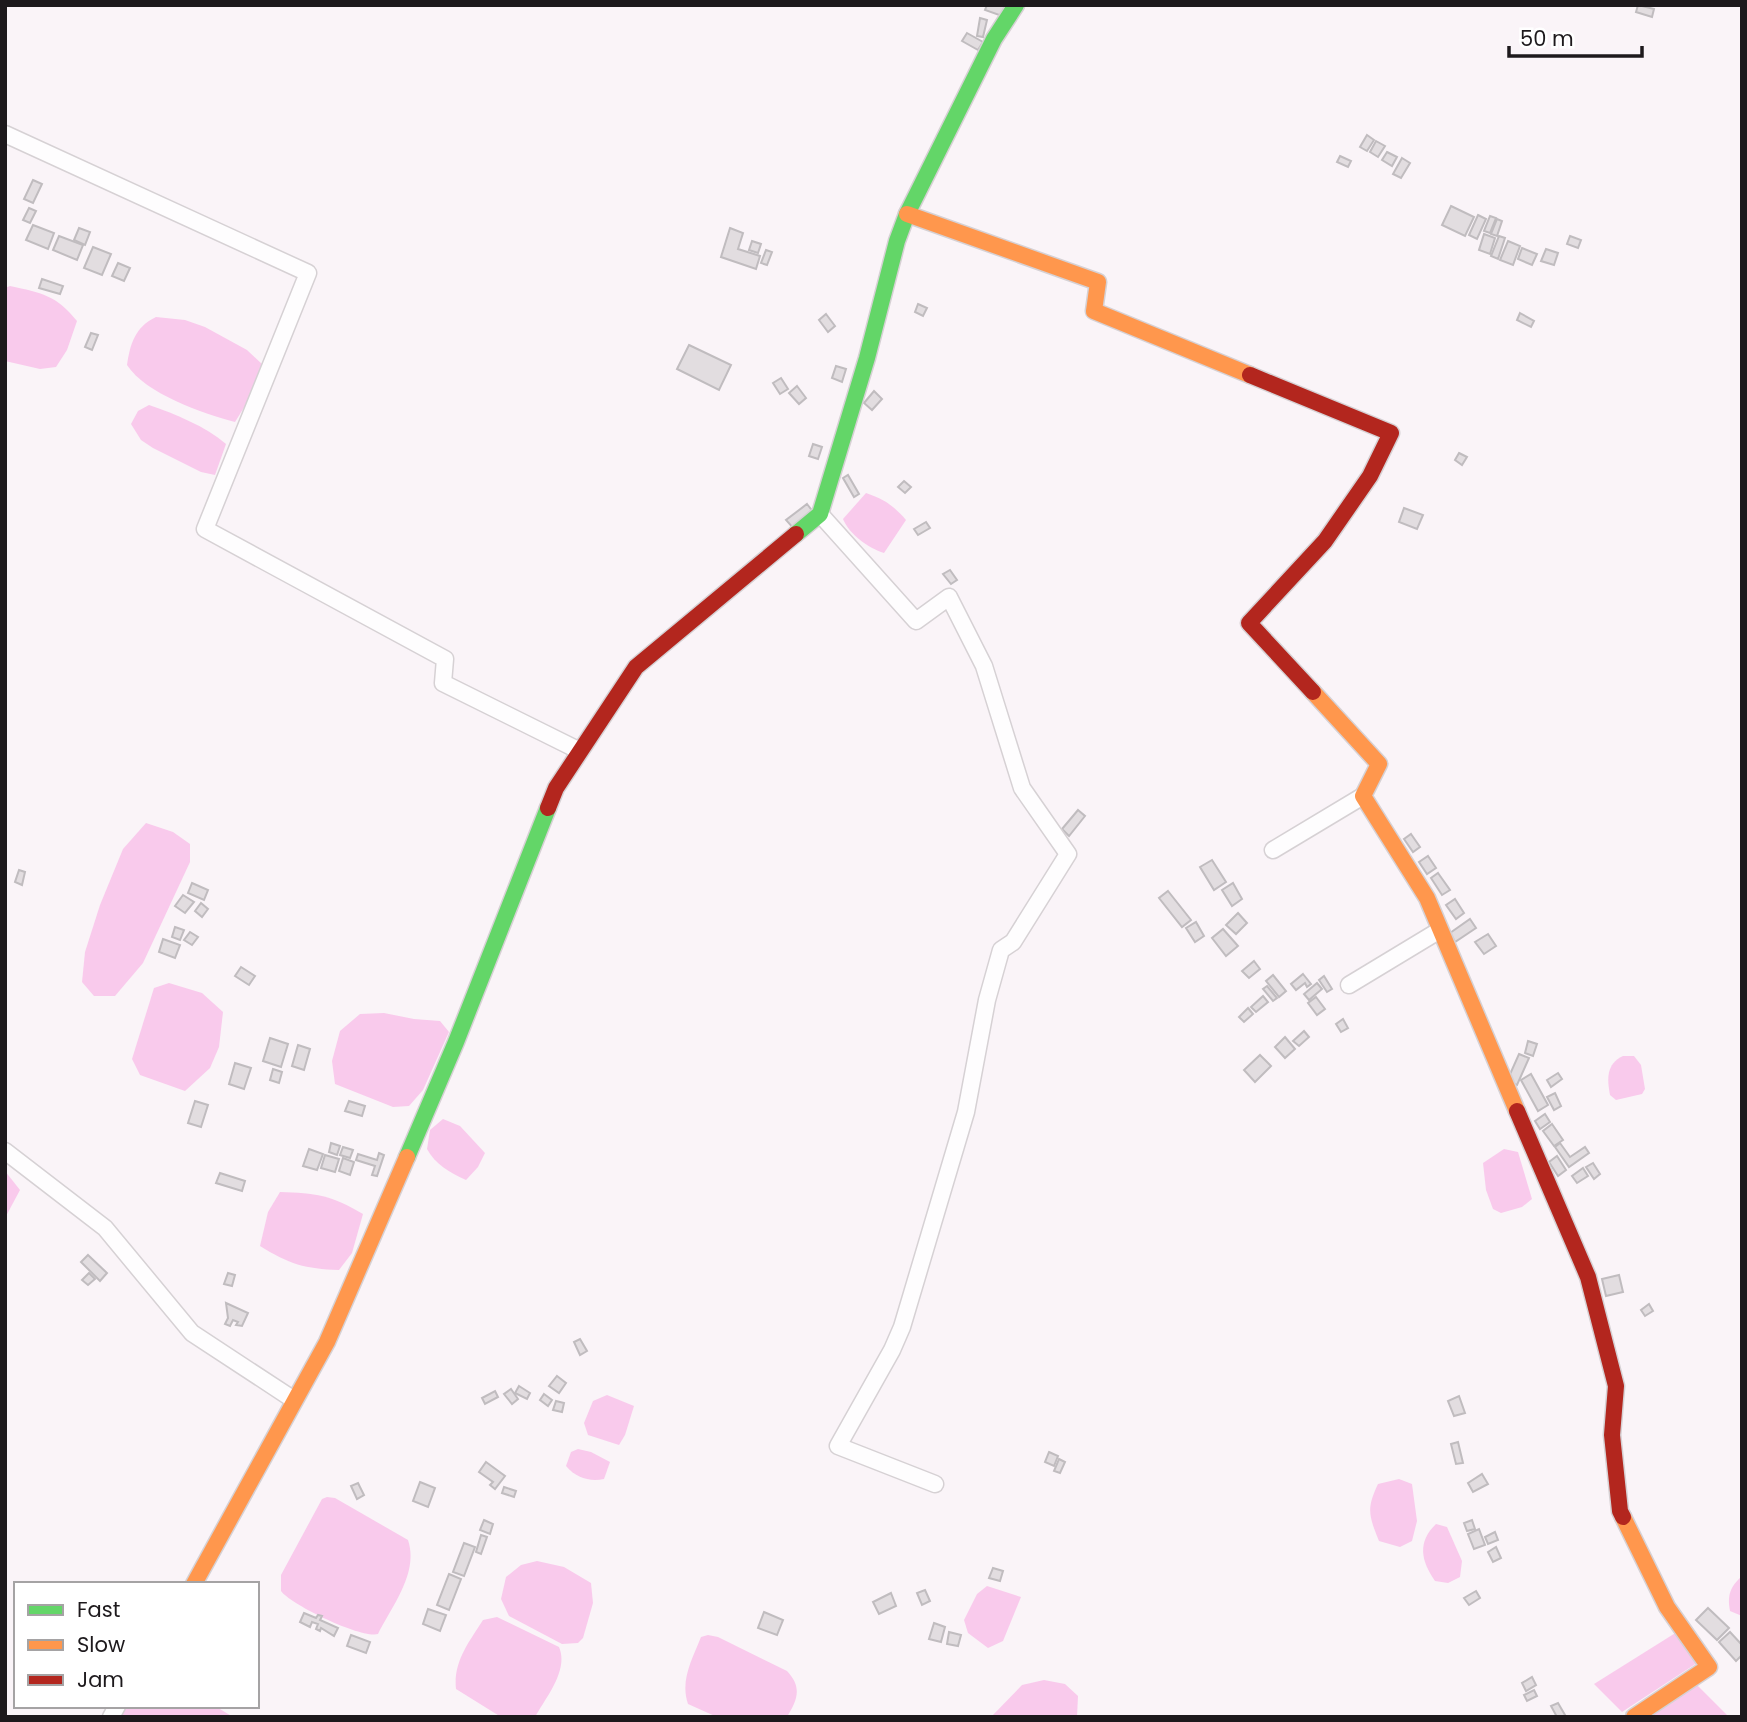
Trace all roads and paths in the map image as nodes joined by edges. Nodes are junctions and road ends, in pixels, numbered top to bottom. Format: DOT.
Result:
graph roads {
  1 [pos="1016,5"];
  2 [pos="5,134"];
  3 [pos="907,214"];
  4 [pos="820,514"];
  5 [pos="580,751"];
  6 [pos="1363,796"];
  7 [pos="1273,850"];
  8 [pos="1440,930"];
  9 [pos="1349,985"];
  10 [pos="5,1151"];
  11 [pos="294,1400"];
  12 [pos="935,1484"];
  13 [pos="195,1582"];
  14 [pos="1633,1717"];
  1 -- 3 [label="street"];
  2 -- 5 [label="street"];
  3 -- 4 [label="street"];
  3 -- 6 [label="street"];
  4 -- 5 [label="street"];
  4 -- 12 [label="street"];
  5 -- 11 [label="street"];
  6 -- 7 [label="street"];
  6 -- 8 [label="street"];
  8 -- 9 [label="street"];
  8 -- 14 [label="street"];
  10 -- 11 [label="street"];
  11 -- 13 [label="street"];
}
